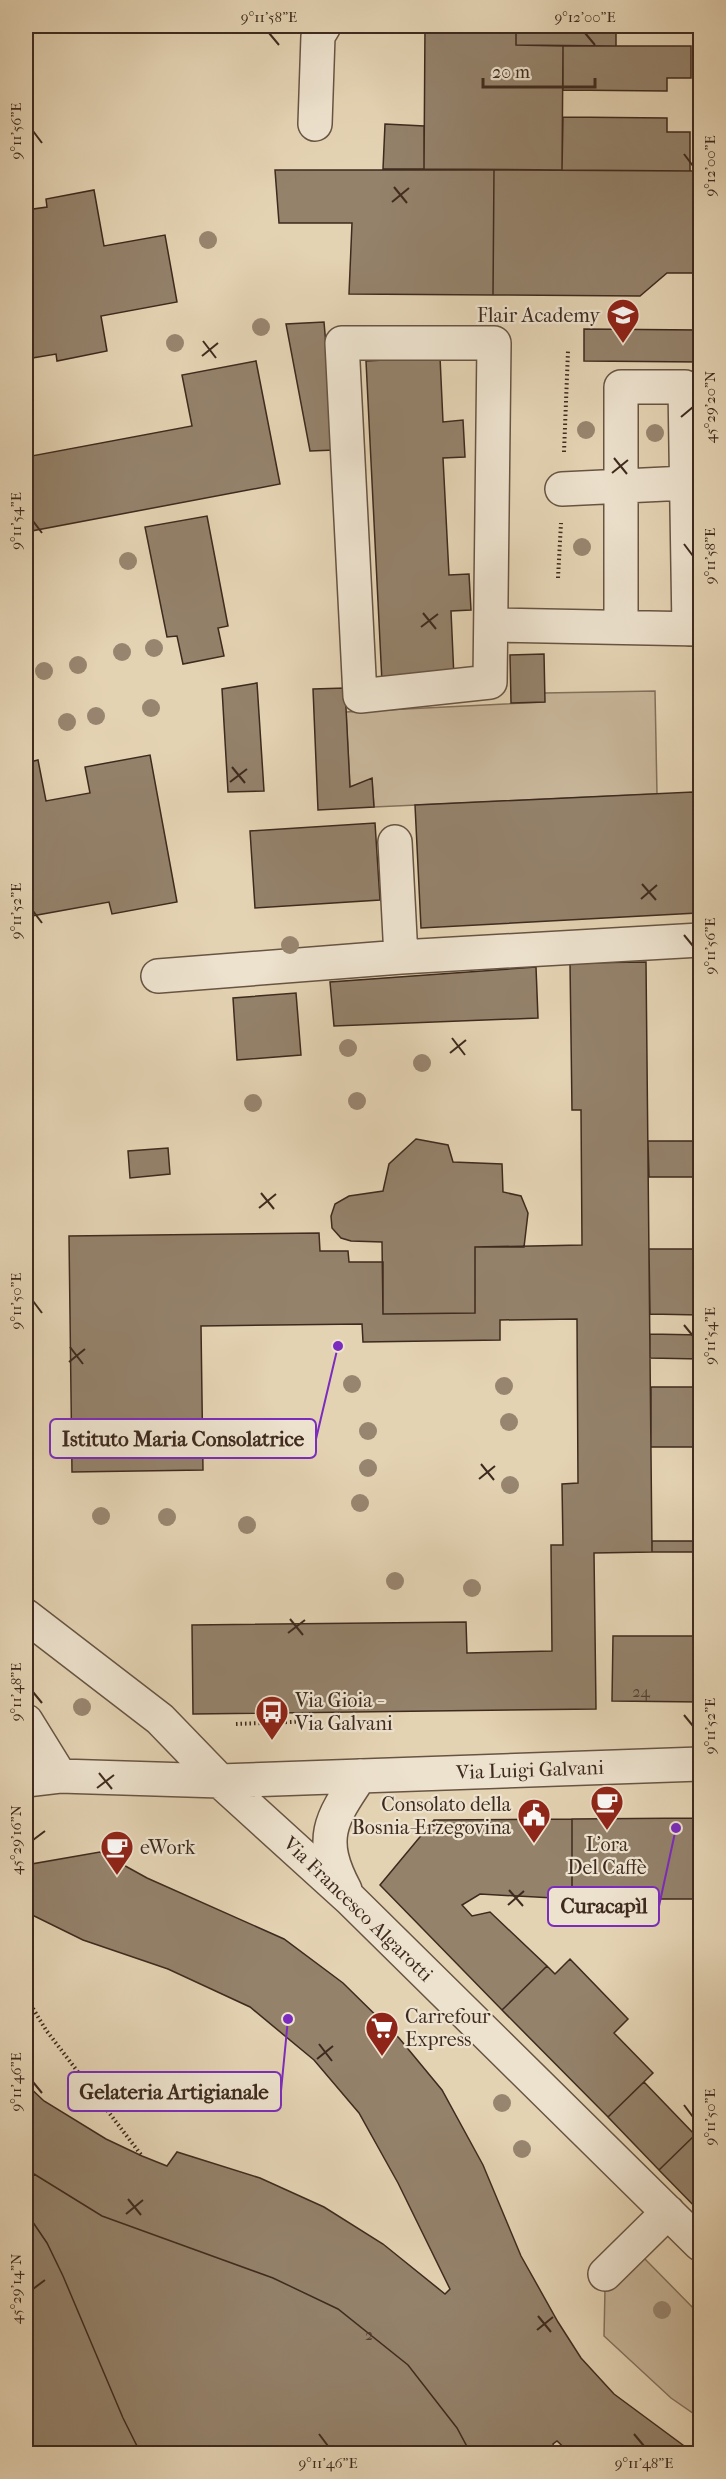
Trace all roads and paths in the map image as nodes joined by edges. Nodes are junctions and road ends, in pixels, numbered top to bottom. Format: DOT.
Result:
graph roads {
  1 [pos="324,26"];
  2 [pos="315,124"];
  3 [pos="686,483"];
  4 [pos="621,485"];
  5 [pos="562,489"];
  6 [pos="492,625"];
  7 [pos="621,627"];
  8 [pos="695,629"];
  9 [pos="395,842"];
  10 [pos="700,940"];
  11 [pos="401,957"];
  12 [pos="158,976"];
  13 [pos="26,1616"];
  14 [pos="26,1720"];
  15 [pos="317,1721"];
  16 [pos="236,1724"];
  17 [pos="700,1764"];
  18 [pos="60,1776"];
  19 [pos="360,1776"];
  20 [pos="26,1780"];
  21 [pos="220,1781"];
  22 [pos="350,1899"];
  23 [pos="26,1997"];
  24 [pos="142,2156"];
  25 [pos="668,2212"];
  26 [pos="700,2244"];
  27 [pos="604,2274"];
  1 -- 2 [label="street"];
  3 -- 4 [label="street"];
  3 -- 4 [label="street"];
  3 -- 8 [label="street"];
  4 -- 5 [label="street"];
  4 -- 7 [label="street"];
  6 -- 6 [label="street"];
  6 -- 7 [label="street"];
  7 -- 8 [label="street"];
  9 -- 11 [label="street"];
  10 -- 11 [label="street"];
  11 -- 12 [label="street"];
  13 -- 21 [label="street, Via Francesco Algarotti"];
  14 -- 18 [label="street"];
  15 -- 16 [label="path"];
  17 -- 19 [label="street, Via Luigi Galvani"];
  18 -- 20 [label="street, Via Luigi Galvani"];
  18 -- 21 [label="street, Via Luigi Galvani"];
  19 -- 21 [label="street, Via Luigi Galvani"];
  19 -- 22 [label="street"];
  21 -- 22 [label="street, Via Francesco Algarotti"];
  22 -- 25 [label="street, Via Francesco Algarotti"];
  23 -- 24 [label="path"];
  25 -- 26 [label="street, Via Francesco Algarotti"];
  25 -- 27 [label="street"];
}
